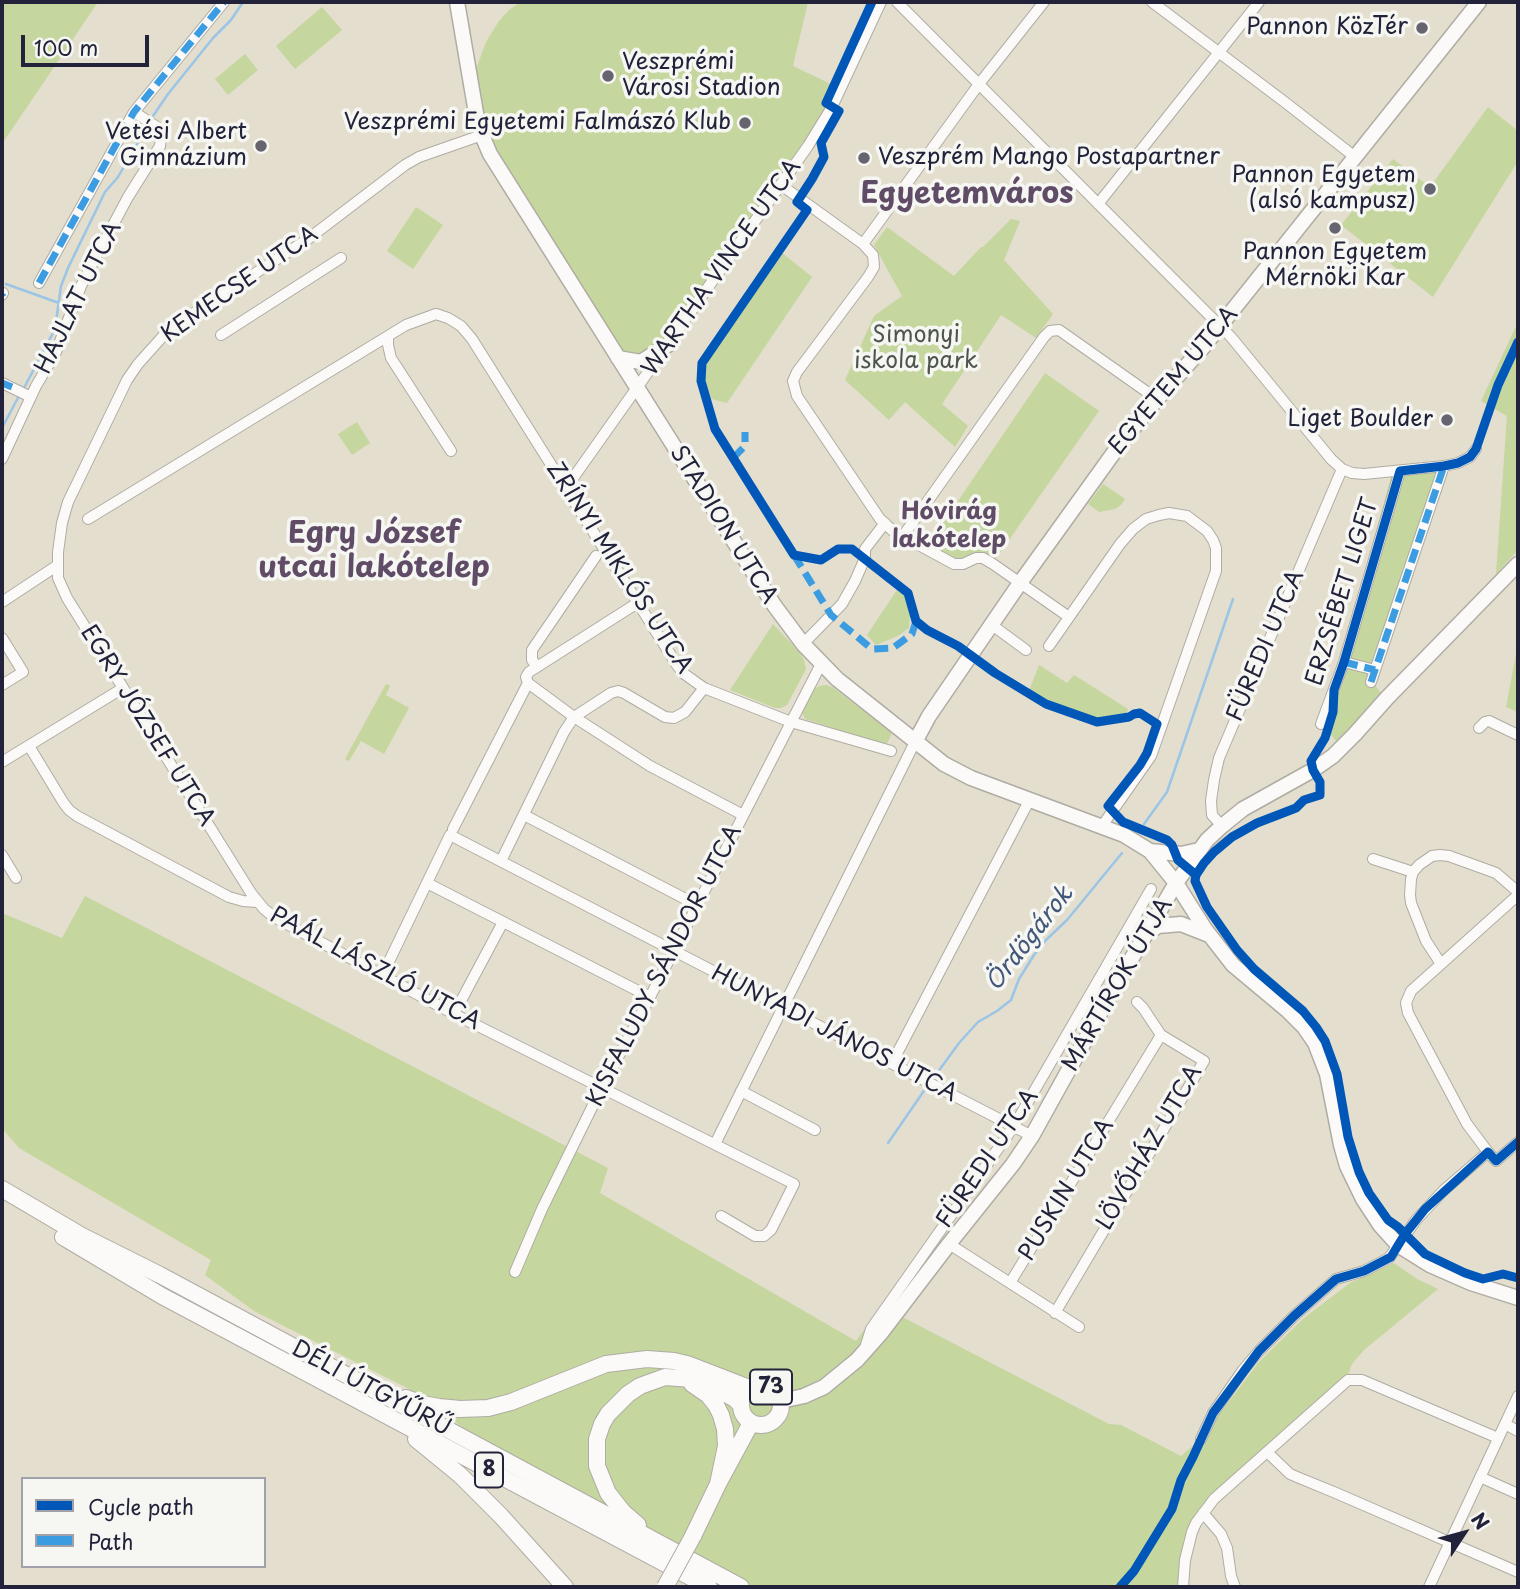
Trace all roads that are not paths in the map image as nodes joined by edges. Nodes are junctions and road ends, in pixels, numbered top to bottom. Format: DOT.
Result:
graph roads {
  1 [pos="224,2"];
  2 [pos="457,2"];
  3 [pos="881,2"];
  4 [pos="897,2"];
  5 [pos="1044,2"];
  6 [pos="1152,2"];
  7 [pos="1259,2"];
  8 [pos="1479,2"];
  9 [pos="1219,52"];
  10 [pos="979,84"];
  11 [pos="134,112"];
  12 [pos="482,135"];
  13 [pos="1355,158"];
  14 [pos="782,185"];
  15 [pos="1098,204"];
  16 [pos="863,244"];
  17 [pos="341,258"];
  18 [pos="39,283"];
  19 [pos="1220,326"];
  20 [pos="221,335"];
  21 [pos="388,336"];
  22 [pos="669,344"];
  23 [pos="618,358"];
  24 [pos="7,385"];
  25 [pos="637,388"];
  26 [pos="27,396"];
  27 [pos="1157,399"];
  28 [pos="1476,450"];
  29 [pos="451,451"];
  30 [pos="2,459"];
  31 [pos="1444,466"];
  32 [pos="1342,469"];
  33 [pos="1400,471"];
  34 [pos="566,488"];
  35 [pos="88,519"];
  36 [pos="885,523"];
  37 [pos="903,536"];
  38 [pos="59,545"];
  39 [pos="596,556"];
  40 [pos="1518,564"];
  41 [pos="58,565"];
  42 [pos="1020,583"];
  43 [pos="2,601"];
  44 [pos="639,602"];
  45 [pos="1069,617"];
  46 [pos="992,625"];
  47 [pos="2,638"];
  48 [pos="803,644"];
  49 [pos="1049,646"];
  50 [pos="1026,650"];
  51 [pos="1344,662"];
  52 [pos="821,664"];
  53 [pos="537,667"];
  54 [pos="1375,670"];
  55 [pos="1371,682"];
  56 [pos="528,684"];
  57 [pos="2,685"];
  58 [pos="123,688"];
  59 [pos="704,688"];
  60 [pos="929,716"];
  61 [pos="574,717"];
  62 [pos="885,717"];
  63 [pos="791,722"];
  64 [pos="1321,724"];
  65 [pos="1479,727"];
  66 [pos="1518,735"];
  67 [pos="915,742"];
  68 [pos="29,746"];
  69 [pos="891,751"];
  70 [pos="2,762"];
  71 [pos="1030,799"];
  72 [pos="524,815"];
  73 [pos="743,815"];
  74 [pos="1102,826"];
  75 [pos="1222,826"];
  76 [pos="452,832"];
  77 [pos="1144,847"];
  78 [pos="1199,850"];
  79 [pos="2,855"];
  80 [pos="1373,859"];
  81 [pos="500,861"];
  82 [pos="1413,872"];
  83 [pos="16,878"];
  84 [pos="427,883"];
  85 [pos="1176,883"];
  86 [pos="1151,889"];
  87 [pos="1518,894"];
  88 [pos="257,902"];
  89 [pos="697,905"];
  90 [pos="503,922"];
  91 [pos="1147,933"];
  92 [pos="1210,936"];
  93 [pos="674,951"];
  94 [pos="1441,964"];
  95 [pos="382,976"];
  96 [pos="650,997"];
  97 [pos="1137,1002"];
  98 [pos="783,1007"];
  99 [pos="454,1014"];
  100 [pos="1161,1035"];
  101 [pos="892,1063"];
  102 [pos="602,1087"];
  103 [pos="741,1091"];
  104 [pos="1014,1126"];
  105 [pos="815,1130"];
  106 [pos="1032,1136"];
  107 [pos="1518,1142"];
  108 [pos="715,1143"];
  109 [pos="1488,1152"];
  110 [pos="2,1189"];
  111 [pos="2,1199"];
  112 [pos="721,1216"];
  113 [pos="949,1244"];
  114 [pos="1398,1245"];
  115 [pos="515,1272"];
  116 [pos="1010,1283"];
  117 [pos="1518,1298"];
  118 [pos="1055,1312"];
  119 [pos="1079,1327"];
  120 [pos="863,1353"];
  121 [pos="677,1377"];
  122 [pos="364,1385"];
  123 [pos="749,1388"];
  124 [pos="1518,1396"];
  125 [pos="781,1401"];
  126 [pos="741,1405"];
  127 [pos="386,1415"];
  128 [pos="751,1423"];
  129 [pos="1505,1424"];
  130 [pos="1518,1430"];
  131 [pos="1498,1438"];
  132 [pos="1201,1439"];
  133 [pos="1267,1452"];
  134 [pos="1480,1477"];
  135 [pos="718,1484"];
  136 [pos="1518,1494"];
  137 [pos="1203,1513"];
  138 [pos="1450,1543"];
  139 [pos="664,1546"];
  140 [pos="1518,1572"];
  141 [pos="565,1587"];
  142 [pos="665,1587"];
  143 [pos="709,1587"];
  144 [pos="741,1587"];
  145 [pos="1183,1587"];
  146 [pos="1235,1587"];
  147 [pos="1429,1587"];
  1 -- 11 [label="street"];
  2 -- 12 [label="street, STADION UTCA"];
  3 -- 14 [label="street, WARTHA VINCE UTCA"];
  4 -- 10 [label="street"];
  5 -- 10 [label="street"];
  6 -- 9 [label="street"];
  7 -- 9 [label="street"];
  8 -- 13 [label="street, EGYETEM UTCA"];
  9 -- 13 [label="street"];
  9 -- 15 [label="street"];
  10 -- 15 [label="street"];
  10 -- 16 [label="street"];
  11 -- 18 [label="street"];
  11 -- 26 [label="street, HAJLAT UTCA"];
  12 -- 23 [label="street, STADION UTCA"];
  12 -- 38 [label="street, KEMECSE UTCA"];
  13 -- 19 [label="street, EGYETEM UTCA"];
  14 -- 16 [label="street"];
  14 -- 22 [label="street, WARTHA VINCE UTCA"];
  15 -- 19 [label="street"];
  16 -- 36 [label="street"];
  17 -- 20 [label="street"];
  19 -- 27 [label="street, EGYETEM UTCA"];
  19 -- 32 [label="street"];
  21 -- 29 [label="street"];
  21 -- 34 [label="street, ZRÍNYI MIKLÓS UTCA"];
  21 -- 35 [label="street"];
  22 -- 23 [label="street"];
  22 -- 25 [label="street, WARTHA VINCE UTCA"];
  23 -- 25 [label="street, STADION UTCA"];
  24 -- 26 [label="street"];
  25 -- 34 [label="street, WARTHA VINCE UTCA"];
  25 -- 48 [label="street, STADION UTCA"];
  26 -- 30 [label="street, HAJLAT UTCA"];
  27 -- 37 [label="street"];
  27 -- 42 [label="street, EGYETEM UTCA"];
  28 -- 31 [label="street"];
  31 -- 33 [label="street"];
  31 -- 54 [label="street"];
  32 -- 33 [label="street"];
  32 -- 75 [label="street, FÜREDI UTCA"];
  33 -- 51 [label="street, ERZSÉBET LIGET"];
  34 -- 44 [label="street, ZRÍNYI MIKLÓS UTCA"];
  36 -- 37 [label="street"];
  36 -- 48 [label="street"];
  37 -- 42 [label="street"];
  38 -- 41 [label="street, EGRY JÓZSEF UTCA"];
  39 -- 53 [label="street"];
  40 -- 75 [label="street, MÁRTÍROK ÚTJA"];
  41 -- 43 [label="street"];
  41 -- 58 [label="street, EGRY JÓZSEF UTCA"];
  42 -- 45 [label="street"];
  42 -- 46 [label="street, EGYETEM UTCA"];
  44 -- 53 [label="street"];
  44 -- 59 [label="street, ZRÍNYI MIKLÓS UTCA"];
  45 -- 49 [label="street"];
  45 -- 74 [label="street"];
  46 -- 50 [label="street"];
  46 -- 60 [label="street, EGYETEM UTCA"];
  47 -- 57 [label="street"];
  48 -- 52 [label="street, STADION UTCA"];
  51 -- 54 [label="street, ERZSÉBET LIGET"];
  51 -- 64 [label="street, ERZSÉBET LIGET"];
  52 -- 62 [label="street, STADION UTCA"];
  52 -- 63 [label="street, KISFALUDY SÁNDOR UTCA"];
  53 -- 56 [label="street"];
  54 -- 55 [label="street"];
  56 -- 61 [label="street"];
  56 -- 76 [label="street"];
  58 -- 68 [label="street"];
  58 -- 88 [label="street, EGRY JÓZSEF UTCA"];
  59 -- 61 [label="street"];
  59 -- 63 [label="street, ZRÍNYI MIKLÓS UTCA"];
  60 -- 62 [label="street"];
  60 -- 67 [label="street, EGYETEM UTCA"];
  61 -- 72 [label="street"];
  61 -- 73 [label="street"];
  62 -- 67 [label="street, STADION UTCA"];
  63 -- 69 [label="street, ZRÍNYI MIKLÓS UTCA"];
  63 -- 73 [label="street, KISFALUDY SÁNDOR UTCA"];
  65 -- 66 [label="street"];
  67 -- 71 [label="street, STADION UTCA"];
  67 -- 98 [label="street"];
  68 -- 70 [label="street"];
  68 -- 88 [label="street, PAÁL LÁSZLÓ UTCA"];
  71 -- 74 [label="street, STADION UTCA"];
  71 -- 101 [label="street"];
  72 -- 81 [label="street"];
  72 -- 89 [label="street"];
  73 -- 89 [label="street, KISFALUDY SÁNDOR UTCA"];
  74 -- 77 [label="street, STADION UTCA"];
  75 -- 78 [label="street, MÁRTÍROK ÚTJA"];
  76 -- 81 [label="street, HUNYADI JÁNOS UTCA"];
  76 -- 84 [label="street"];
  77 -- 78 [label="street"];
  77 -- 85 [label="street, STADION UTCA"];
  78 -- 85 [label="street, MÁRTÍROK ÚTJA"];
  79 -- 83 [label="street"];
  80 -- 82 [label="street"];
  81 -- 93 [label="street, HUNYADI JÁNOS UTCA"];
  82 -- 87 [label="street"];
  82 -- 94 [label="street"];
  84 -- 90 [label="street"];
  84 -- 95 [label="street"];
  85 -- 91 [label="street, MÁRTÍROK ÚTJA"];
  85 -- 92 [label="street, STADION UTCA"];
  86 -- 104 [label="street, FÜREDI UTCA"];
  87 -- 94 [label="street"];
  88 -- 95 [label="street, PAÁL LÁSZLÓ UTCA"];
  89 -- 93 [label="street, KISFALUDY SÁNDOR UTCA"];
  90 -- 96 [label="street"];
  90 -- 99 [label="street"];
  91 -- 92 [label="street"];
  91 -- 106 [label="street, MÁRTÍROK ÚTJA"];
  92 -- 114 [label="street, STADION UTCA"];
  93 -- 96 [label="street, KISFALUDY SÁNDOR UTCA"];
  93 -- 98 [label="street, HUNYADI JÁNOS UTCA"];
  94 -- 109 [label="street"];
  95 -- 99 [label="street, PAÁL LÁSZLÓ UTCA"];
  96 -- 102 [label="street, KISFALUDY SÁNDOR UTCA"];
  97 -- 100 [label="street, LÖVŐHÁZ UTCA"];
  98 -- 101 [label="street, HUNYADI JÁNOS UTCA"];
  98 -- 103 [label="street"];
  99 -- 102 [label="street, PAÁL LÁSZLÓ UTCA"];
  100 -- 116 [label="street, PUSKIN UTCA"];
  100 -- 118 [label="street, LÖVŐHÁZ UTCA"];
  101 -- 104 [label="street, HUNYADI JÁNOS UTCA"];
  102 -- 108 [label="street, PAÁL LÁSZLÓ UTCA"];
  102 -- 115 [label="street, KISFALUDY SÁNDOR UTCA"];
  103 -- 105 [label="street"];
  103 -- 108 [label="street"];
  104 -- 106 [label="street, HUNYADI JÁNOS UTCA"];
  104 -- 120 [label="street, FÜREDI UTCA"];
  106 -- 113 [label="street, MÁRTÍROK ÚTJA"];
  107 -- 109 [label="street"];
  108 -- 112 [label="street, PAÁL LÁSZLÓ UTCA"];
  109 -- 114 [label="street"];
  110 -- 122 [label="main road, DÉLI ÚTGYŰRŰ / 8"];
  111 -- 127 [label="main road, DÉLI ÚTGYŰRŰ / 8"];
  113 -- 116 [label="street, PUSKIN UTCA"];
  113 -- 120 [label="street, MÁRTÍROK ÚTJA"];
  114 -- 117 [label="street, STADION UTCA"];
  114 -- 132 [label="street"];
  116 -- 118 [label="street"];
  118 -- 119 [label="street"];
  120 -- 125 [label="street, MÁRTÍROK ÚTJA"];
  121 -- 126 [label="main road"];
  121 -- 135 [label="main road"];
  121 -- 139 [label="main road"];
  122 -- 123 [label="main road"];
  122 -- 139 [label="main road, DÉLI ÚTGYŰRŰ / 8"];
  123 -- 125 [label="main road, 73"];
  123 -- 126 [label="main road, 73"];
  124 -- 129 [label="street"];
  125 -- 128 [label="main road, 73"];
  126 -- 128 [label="main road, 73"];
  127 -- 141 [label="main road"];
  127 -- 143 [label="main road, DÉLI ÚTGYŰRŰ / 8"];
  128 -- 135 [label="main road, 73"];
  129 -- 130 [label="street"];
  129 -- 131 [label="street"];
  131 -- 133 [label="street"];
  131 -- 134 [label="street"];
  133 -- 137 [label="street"];
  133 -- 138 [label="street"];
  134 -- 136 [label="street"];
  134 -- 138 [label="street"];
  135 -- 142 [label="main road, 73, bridge"];
  137 -- 145 [label="street"];
  137 -- 146 [label="street"];
  138 -- 140 [label="street"];
  138 -- 147 [label="street"];
  139 -- 144 [label="main road, DÉLI ÚTGYŰRŰ / 8"];
}
